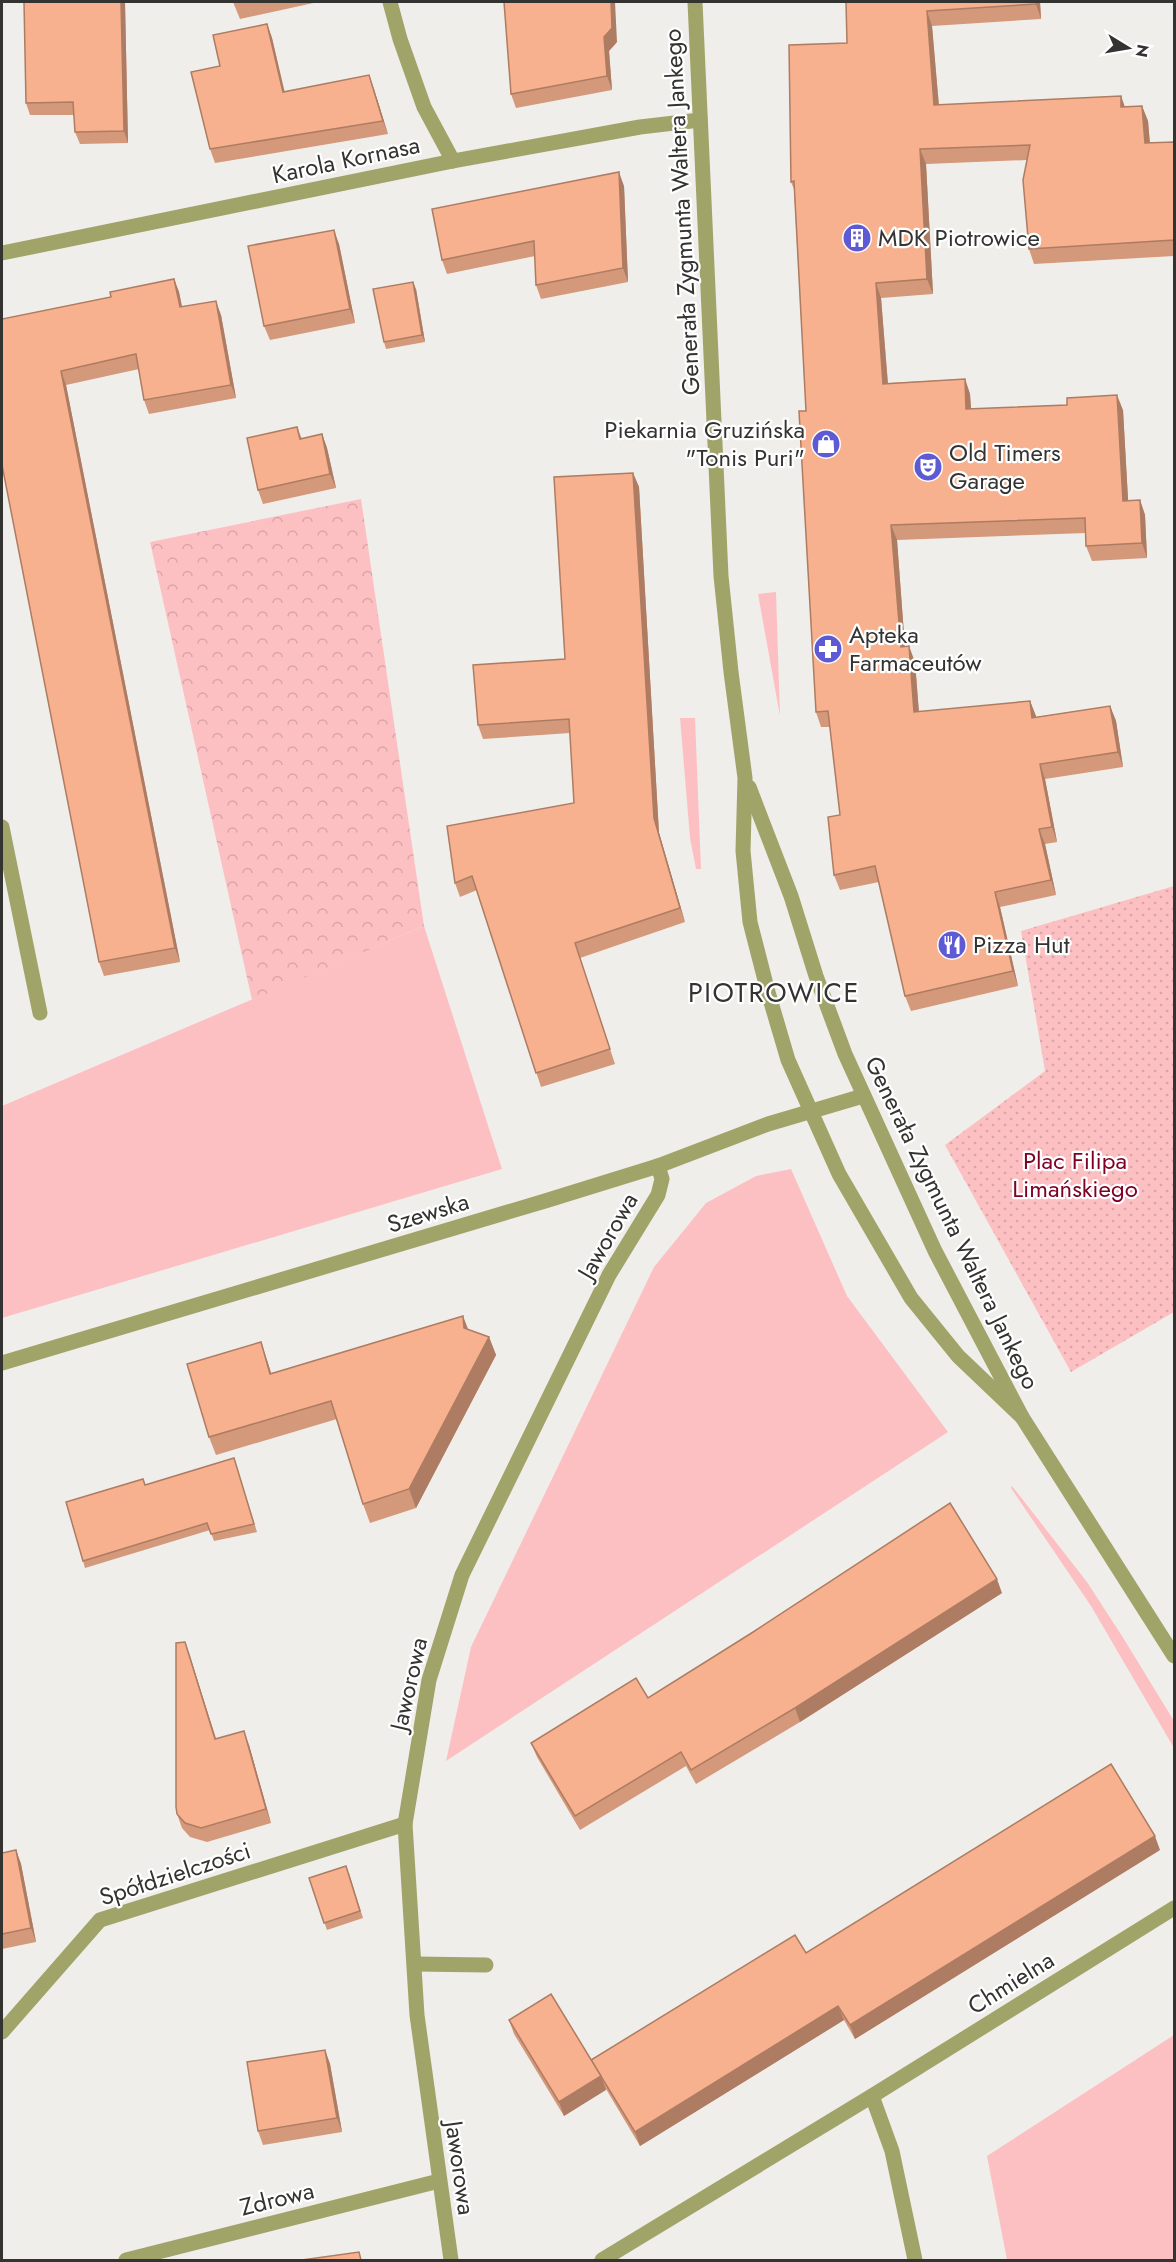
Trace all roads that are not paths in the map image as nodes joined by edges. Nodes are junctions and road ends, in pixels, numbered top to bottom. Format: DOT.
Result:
graph roads {
  1 [pos="390,2"];
  2 [pos="695,2"];
  3 [pos="700,120"];
  4 [pos="453,161"];
  5 [pos="2,253"];
  6 [pos="745,778"];
  7 [pos="2,827"];
  8 [pos="40,1013"];
  9 [pos="863,1096"];
  10 [pos="811,1110"];
  11 [pos="658,1166"];
  12 [pos="2,1363"];
  13 [pos="1022,1417"];
  14 [pos="1174,1656"];
  15 [pos="405,1824"];
  16 [pos="1174,1908"];
  17 [pos="415,1964"];
  18 [pos="486,1965"];
  19 [pos="2,2032"];
  20 [pos="872,2096"];
  21 [pos="439,2181"];
  22 [pos="126,2260"];
  23 [pos="451,2260"];
  24 [pos="602,2260"];
  25 [pos="915,2260"];
  1 -- 4 [label="street"];
  2 -- 3 [label="street, Generała Zygmunta Waltera Jankego"];
  3 -- 4 [label="street, Karola Kornasa"];
  3 -- 6 [label="street, Generała Zygmunta Waltera Jankego"];
  4 -- 5 [label="street, Karola Kornasa"];
  6 -- 9 [label="street, Generała Zygmunta Waltera Jankego"];
  6 -- 10 [label="street, Generała Zygmunta Waltera Jankego"];
  7 -- 8 [label="street"];
  9 -- 10 [label="street, Szewska"];
  9 -- 13 [label="street, Generała Zygmunta Waltera Jankego"];
  10 -- 11 [label="street, Szewska"];
  10 -- 13 [label="street, Generała Zygmunta Waltera Jankego"];
  11 -- 12 [label="street, Szewska"];
  11 -- 15 [label="street, Jaworowa"];
  13 -- 14 [label="street, Generała Zygmunta Waltera Jankego"];
  15 -- 17 [label="street, Jaworowa"];
  15 -- 19 [label="street, Spółdzielczości"];
  16 -- 20 [label="street, Chmielna"];
  17 -- 18 [label="street"];
  17 -- 21 [label="street, Jaworowa"];
  20 -- 24 [label="street, Chmielna"];
  20 -- 25 [label="street"];
  21 -- 22 [label="street, Zdrowa"];
  21 -- 23 [label="street, Jaworowa"];
}
